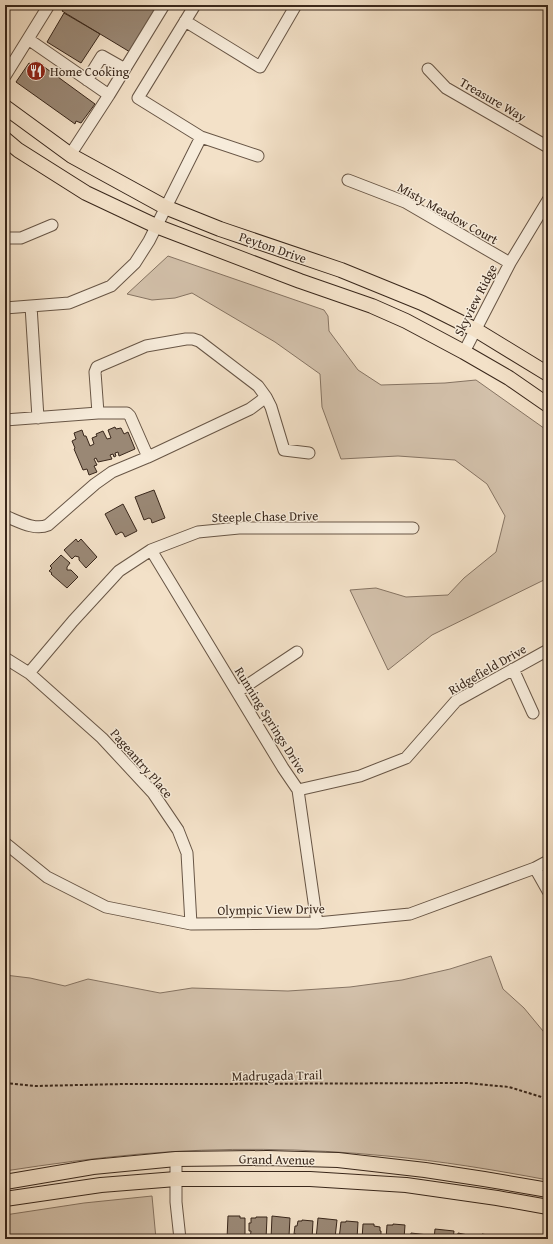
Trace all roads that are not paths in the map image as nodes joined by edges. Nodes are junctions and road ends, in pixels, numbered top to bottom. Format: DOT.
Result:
graph roads {
  1 [pos="49,5"];
  2 [pos="164,5"];
  3 [pos="195,5"];
  4 [pos="296,5"];
  5 [pos="185,21"];
  6 [pos="28,39"];
  7 [pos="124,69"];
  8 [pos="428,69"];
  9 [pos="5,76"];
  10 [pos="87,80"];
  11 [pos="109,95"];
  12 [pos="5,107"];
  13 [pos="201,137"];
  14 [pos="5,139"];
  15 [pos="548,147"];
  16 [pos="70,155"];
  17 [pos="258,156"];
  18 [pos="348,180"];
  19 [pos="548,200"];
  20 [pos="165,207"];
  21 [pos="52,225"];
  22 [pos="156,226"];
  23 [pos="5,238"];
  24 [pos="510,263"];
  25 [pos="31,306"];
  26 [pos="5,308"];
  27 [pos="476,330"];
  28 [pos="464,352"];
  29 [pos="548,374"];
  30 [pos="266,397"];
  31 [pos="548,405"];
  32 [pos="98,413"];
  33 [pos="38,418"];
  34 [pos="5,420"];
  35 [pos="309,453"];
  36 [pos="148,457"];
  37 [pos="5,516"];
  38 [pos="413,528"];
  39 [pos="151,550"];
  40 [pos="548,650"];
  41 [pos="297,652"];
  42 [pos="5,658"];
  43 [pos="513,668"];
  44 [pos="29,673"];
  45 [pos="237,692"];
  46 [pos="533,713"];
  47 [pos="298,790"];
  48 [pos="5,843"];
  49 [pos="548,861"];
  50 [pos="534,868"];
  51 [pos="548,891"];
  52 [pos="317,923"];
  53 [pos="191,924"];
  54 [pos="176,1160"];
  55 [pos="176,1179"];
  56 [pos="5,1182"];
  57 [pos="548,1190"];
  58 [pos="5,1199"];
  59 [pos="548,1207"];
  60 [pos="180,1239"];
  1 -- 6 [label="street"];
  2 -- 7 [label="street"];
  3 -- 5 [label="street"];
  4 -- 5 [label="street"];
  5 -- 13 [label="street"];
  6 -- 9 [label="street"];
  6 -- 10 [label="street"];
  7 -- 10 [label="street"];
  7 -- 11 [label="street"];
  8 -- 15 [label="street, Treasure Way"];
  10 -- 11 [label="street"];
  11 -- 16 [label="street"];
  12 -- 16 [label="main road, Peyton Drive"];
  13 -- 17 [label="street"];
  13 -- 20 [label="street"];
  14 -- 22 [label="main road, Peyton Drive"];
  16 -- 20 [label="main road, Peyton Drive"];
  18 -- 24 [label="street, Misty Meadow Court"];
  19 -- 24 [label="street, Skyview Ridge"];
  20 -- 22 [label="street"];
  20 -- 27 [label="main road, Peyton Drive"];
  21 -- 23 [label="street"];
  22 -- 25 [label="street"];
  22 -- 28 [label="main road, Peyton Drive"];
  24 -- 27 [label="street, Skyview Ridge"];
  25 -- 26 [label="street"];
  25 -- 33 [label="street"];
  27 -- 28 [label="street, Skyview Ridge"];
  27 -- 29 [label="main road, Peyton Drive"];
  28 -- 31 [label="main road, Peyton Drive"];
  30 -- 32 [label="street"];
  30 -- 35 [label="street"];
  30 -- 36 [label="street"];
  32 -- 33 [label="street"];
  32 -- 36 [label="street"];
  33 -- 34 [label="street"];
  36 -- 37 [label="street"];
  38 -- 39 [label="street, Steeple Chase Drive"];
  39 -- 44 [label="street, Steeple Chase Drive"];
  39 -- 45 [label="street, Running Springs Drive"];
  40 -- 43 [label="street, Ridgefield Drive"];
  41 -- 45 [label="street"];
  42 -- 44 [label="street, Pageantry Place"];
  43 -- 46 [label="street"];
  43 -- 47 [label="street, Ridgefield Drive"];
  44 -- 53 [label="street, Pageantry Place"];
  45 -- 47 [label="street, Running Springs Drive"];
  47 -- 52 [label="street, Running Springs Drive"];
  48 -- 53 [label="street, Olympic View Drive"];
  49 -- 50 [label="street, Olympic View Drive"];
  50 -- 51 [label="street"];
  50 -- 52 [label="street, Olympic View Drive"];
  52 -- 53 [label="street, Olympic View Drive"];
  54 -- 55 [label="street"];
  54 -- 56 [label="main road, Grand Avenue"];
  54 -- 57 [label="main road, Grand Avenue"];
  55 -- 58 [label="main road, Grand Avenue"];
  55 -- 59 [label="main road, Grand Avenue"];
  55 -- 60 [label="street"];
}
